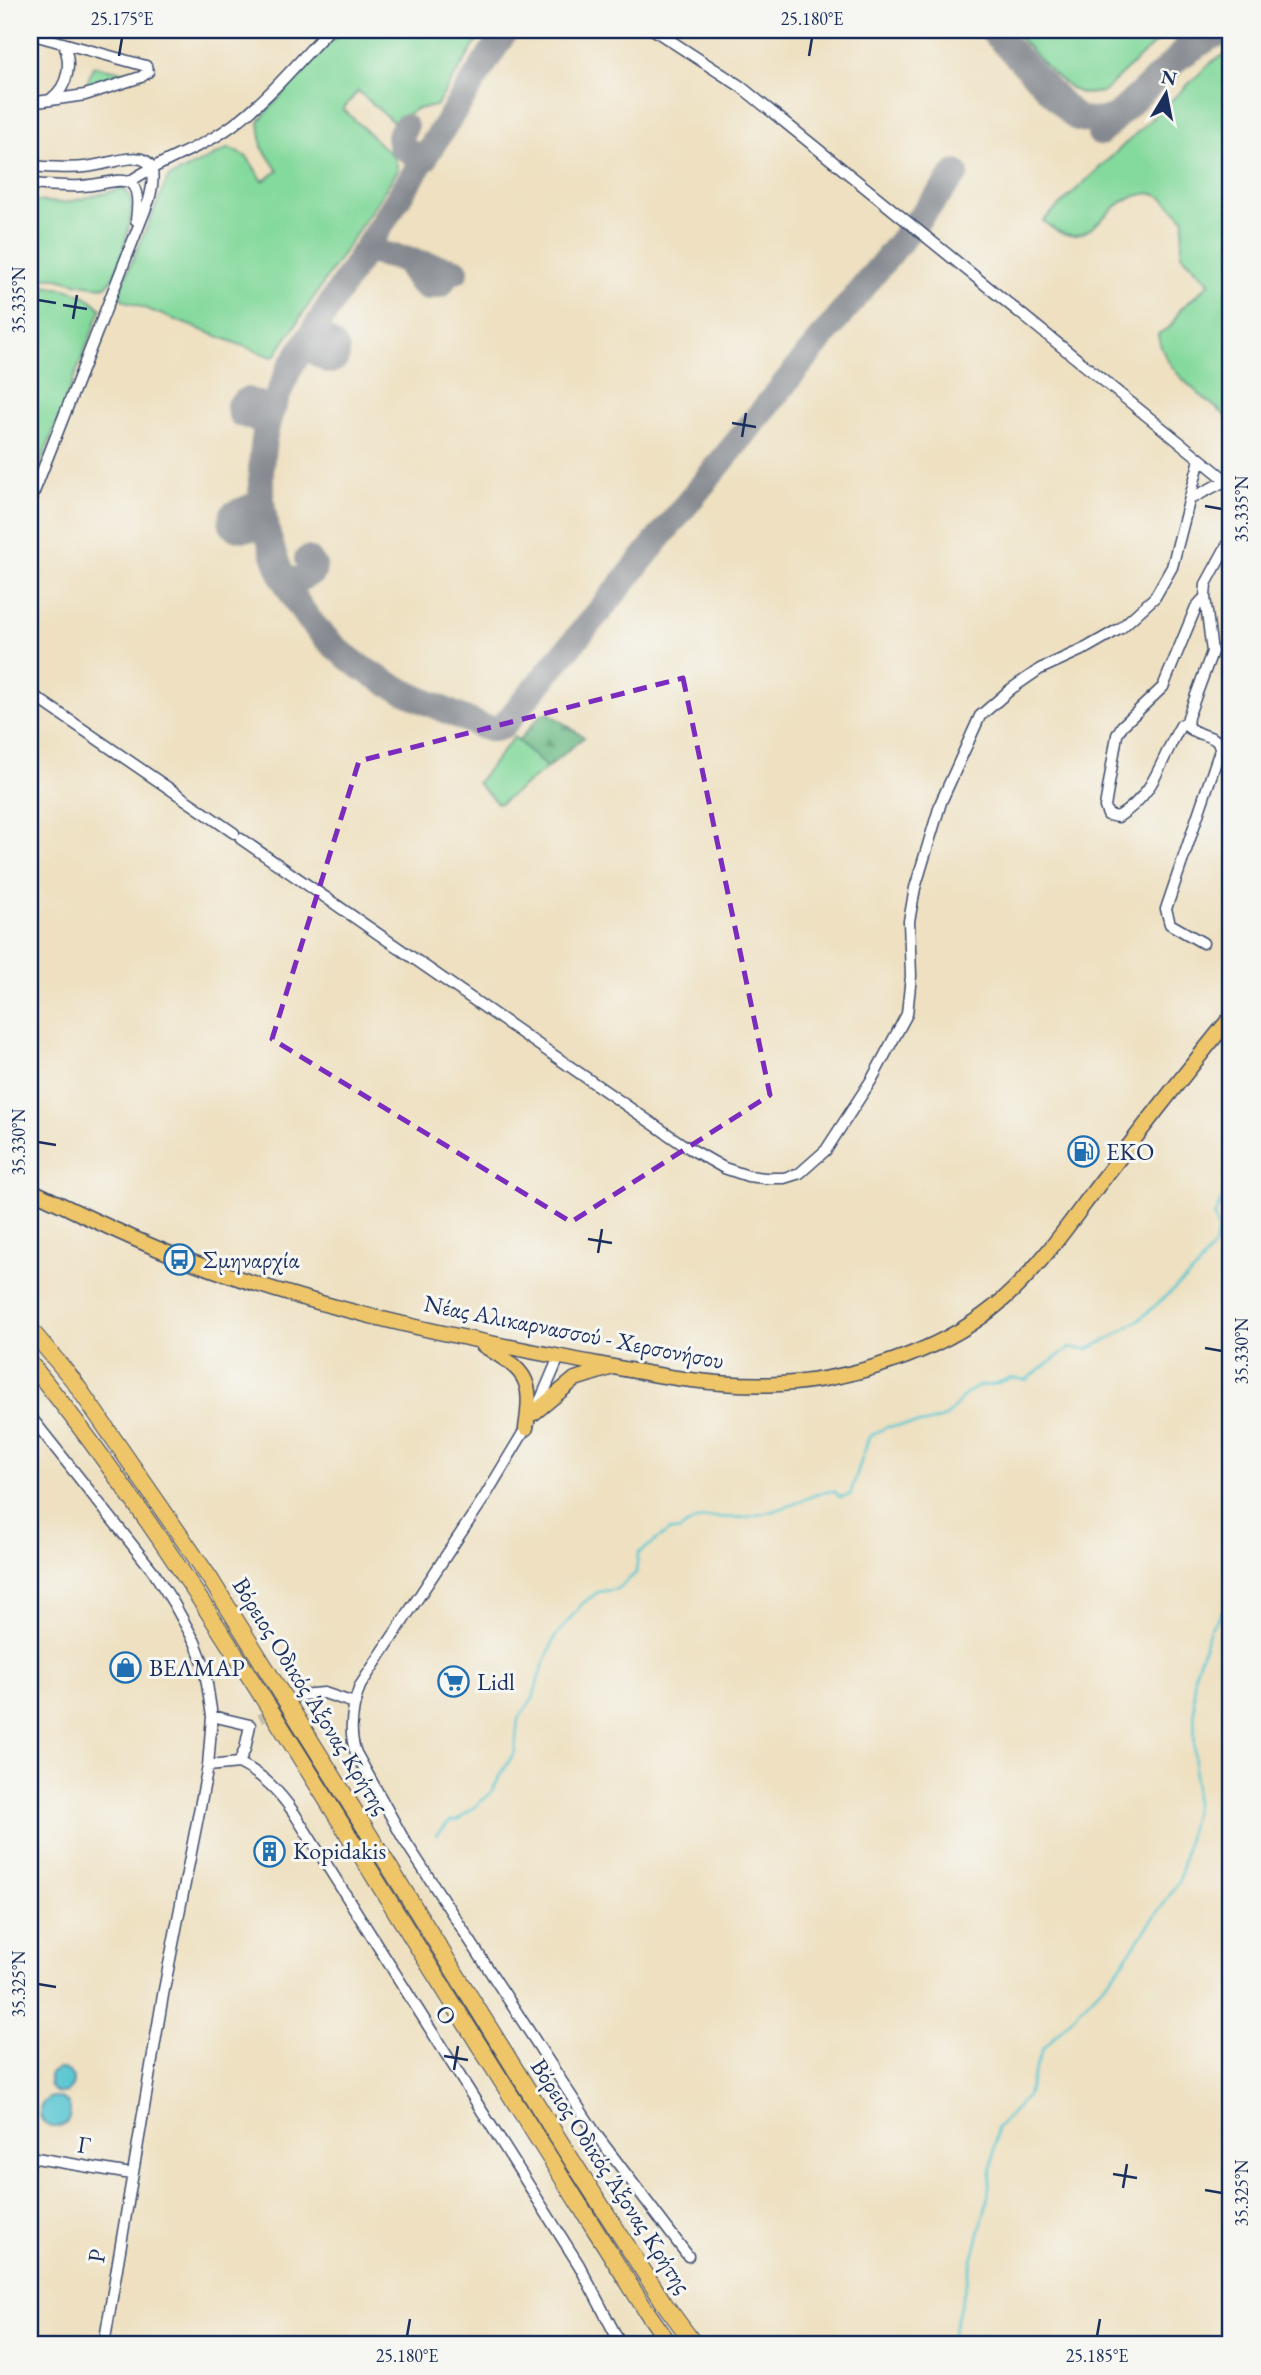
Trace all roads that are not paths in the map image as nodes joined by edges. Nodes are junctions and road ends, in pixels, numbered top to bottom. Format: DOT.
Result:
graph roads {
  1 [pos="329,30"];
  2 [pos="654,30"];
  3 [pos="30,34"];
  4 [pos="63,43"];
  5 [pos="49,100"];
  6 [pos="30,103"];
  7 [pos="30,166"];
  8 [pos="49,168"];
  9 [pos="153,168"];
  10 [pos="129,181"];
  11 [pos="30,184"];
  12 [pos="48,185"];
  13 [pos="132,240"];
  14 [pos="1200,458"];
  15 [pos="1229,482"];
  16 [pos="1192,498"];
  17 [pos="30,502"];
  18 [pos="1231,538"];
  19 [pos="1205,597"];
  20 [pos="30,693"];
  21 [pos="1187,723"];
  22 [pos="1203,943"];
  23 [pos="1231,1017"];
  24 [pos="30,1190"];
  25 [pos="30,1329"];
  26 [pos="472,1339"];
  27 [pos="559,1357"];
  28 [pos="30,1363"];
  29 [pos="613,1367"];
  30 [pos="30,1374"];
  31 [pos="534,1413"];
  32 [pos="30,1416"];
  33 [pos="526,1428"];
  34 [pos="117,1475"];
  35 [pos="300,1695"];
  36 [pos="355,1703"];
  37 [pos="212,1716"];
  38 [pos="239,1763"];
  39 [pos="208,1766"];
  40 [pos="30,2157"];
  41 [pos="131,2174"];
  42 [pos="688,2256"];
  43 [pos="610,2328"];
  44 [pos="104,2345"];
  45 [pos="610,2345"];
  46 [pos="621,2345"];
  47 [pos="670,2345"];
  48 [pos="695,2345"];
  1 -- 9 [label="street"];
  2 -- 14 [label="street"];
  3 -- 4 [label="street"];
  4 -- 5 [label="street"];
  4 -- 5 [label="street"];
  5 -- 6 [label="street"];
  7 -- 8 [label="street"];
  8 -- 9 [label="street"];
  8 -- 12 [label="street"];
  9 -- 10 [label="street"];
  9 -- 13 [label="street"];
  10 -- 12 [label="street"];
  10 -- 13 [label="street"];
  11 -- 12 [label="street"];
  13 -- 17 [label="street"];
  14 -- 15 [label="street"];
  14 -- 16 [label="street"];
  15 -- 16 [label="street"];
  16 -- 20 [label="street"];
  18 -- 19 [label="street"];
  19 -- 21 [label="street"];
  19 -- 21 [label="street"];
  21 -- 22 [label="street"];
  23 -- 29 [label="main road, Νέας Αλικαρνασσού - Χερσονήσου"];
  24 -- 26 [label="main road, Νέας Αλικαρνασσού - Χερσονήσου"];
  25 -- 48 [label="highway, Βόρειος Οδικός Άξονας Κρήτης"];
  26 -- 27 [label="main road, Νέας Αλικαρνασσού - Χερσονήσου"];
  26 -- 33 [label="main road"];
  27 -- 29 [label="main road, Νέας Αλικαρνασσού - Χερσονήσου"];
  27 -- 31 [label="street"];
  28 -- 34 [label="highway, Βόρειος Οδικός Άξονας Κρήτης"];
  29 -- 31 [label="main road"];
  30 -- 34 [label="highway"];
  31 -- 33 [label="street"];
  32 -- 37 [label="street, Ρ"];
  33 -- 36 [label="street"];
  34 -- 47 [label="highway, Βόρειος Οδικός Άξονας Κρήτης"];
  35 -- 36 [label="street"];
  36 -- 42 [label="street"];
  37 -- 38 [label="street"];
  37 -- 39 [label="street, Ρ"];
  38 -- 39 [label="street"];
  38 -- 43 [label="street, Ο"];
  39 -- 41 [label="street, Ρ"];
  40 -- 41 [label="street, Γ"];
  41 -- 44 [label="street, Ρ"];
  43 -- 45 [label="street, Ο"];
  43 -- 46 [label="street"];
}
